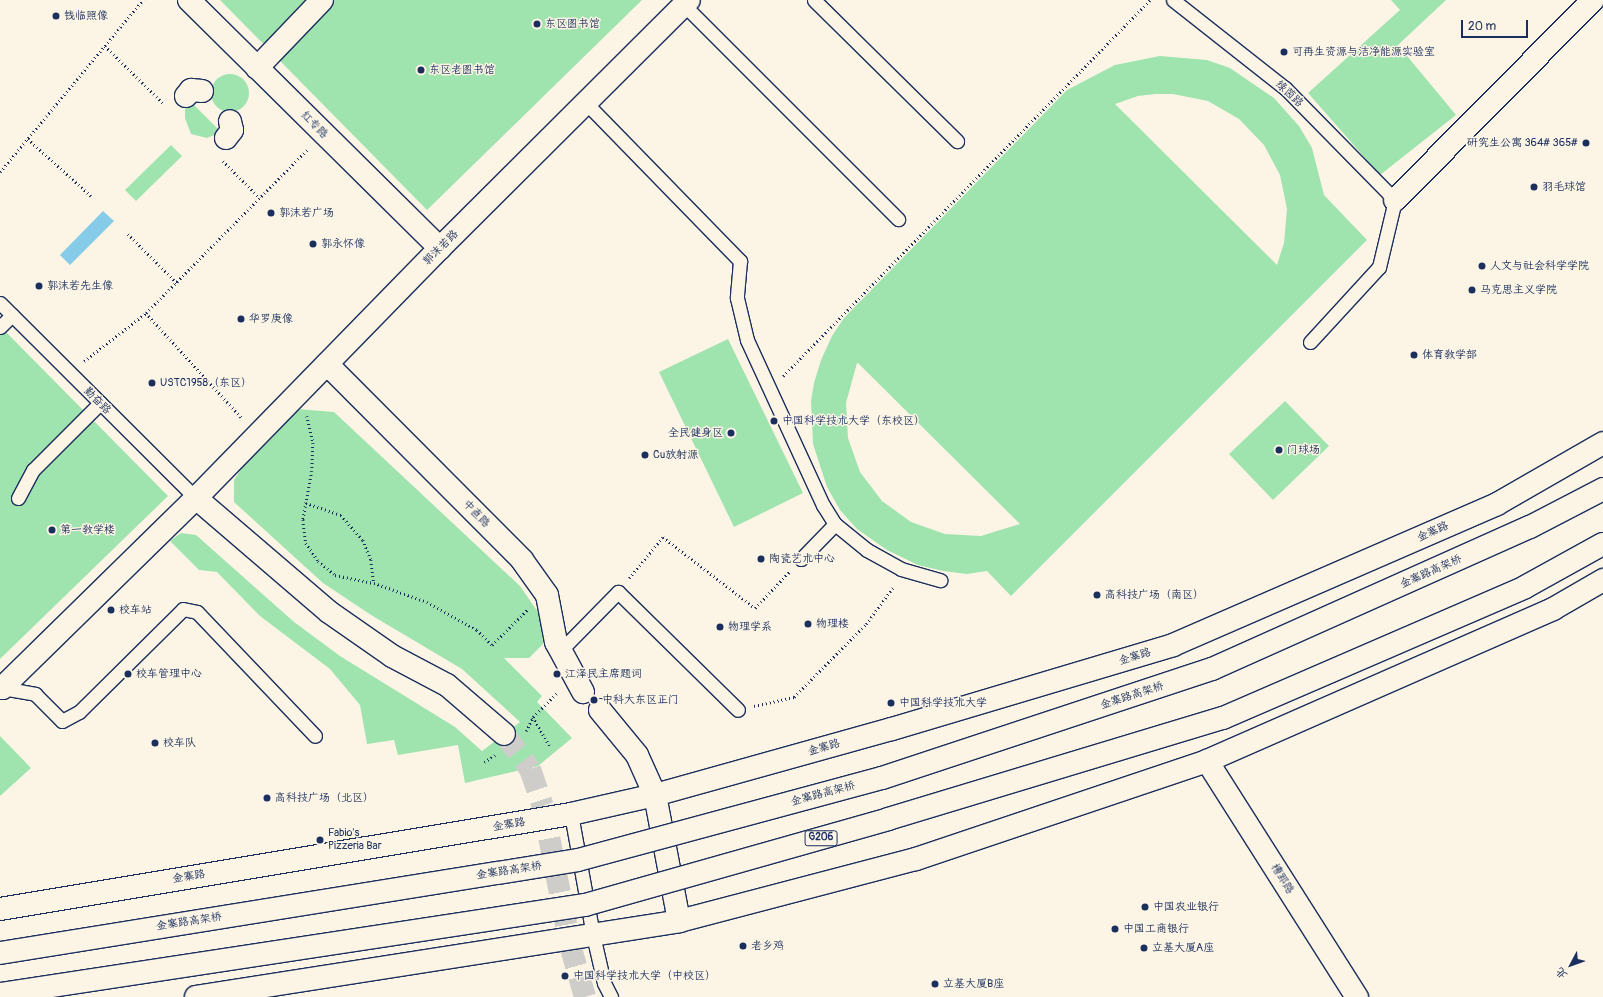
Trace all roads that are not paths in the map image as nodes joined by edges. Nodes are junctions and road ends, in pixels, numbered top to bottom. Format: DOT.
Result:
graph roads {
  1 [pos="190,0"];
  2 [pos="322,0"];
  3 [pos="814,0"];
  4 [pos="1172,0"];
  5 [pos="1593,0"];
  6 [pos="684,2"];
  7 [pos="257,68"];
  8 [pos="586,103"];
  9 [pos="957,141"];
  10 [pos="1395,200"];
  11 [pos="898,219"];
  12 [pos="440,248"];
  13 [pos="0,303"];
  14 [pos="12,315"];
  15 [pos="0,327"];
  16 [pos="1310,342"];
  17 [pos="326,364"];
  18 [pos="100,403"];
  19 [pos="1603,443"];
  20 [pos="1603,489"];
  21 [pos="18,498"];
  22 [pos="196,498"];
  23 [pos="835,524"];
  24 [pos="1603,544"];
  25 [pos="801,559"];
  26 [pos="940,580"];
  27 [pos="1603,580"];
  28 [pos="560,651"];
  29 [pos="578,685"];
  30 [pos="1,687"];
  31 [pos="600,710"];
  32 [pos="738,710"];
  33 [pos="315,736"];
  34 [pos="508,741"];
  35 [pos="1207,761"];
  36 [pos="655,795"];
  37 [pos="571,814"];
  38 [pos="0,909"];
  39 [pos="679,921"];
  40 [pos="593,935"];
  41 [pos="0,953"];
  42 [pos="0,994"];
  43 [pos="196,997"];
  44 [pos="611,997"];
  45 [pos="1357,997"];
  1 -- 7 [label="main road, 红专路"];
  2 -- 7 [label="main road"];
  3 -- 9 [label="lane"];
  4 -- 10 [label="lane, 绿茵路"];
  5 -- 10 [label="main road"];
  6 -- 8 [label="main road, 郭沫若路"];
  6 -- 11 [label="lane"];
  7 -- 12 [label="main road, 红专路"];
  8 -- 12 [label="main road, 郭沫若路"];
  8 -- 23 [label="lane"];
  10 -- 16 [label="lane"];
  12 -- 17 [label="main road, 郭沫若路"];
  13 -- 14 [label="lane, 勤奋路"];
  14 -- 15 [label="lane"];
  14 -- 18 [label="lane, 勤奋路"];
  17 -- 22 [label="main road, 郭沫若路"];
  17 -- 28 [label="main road, 中直路"];
  18 -- 21 [label="lane"];
  18 -- 22 [label="lane, 勤奋路"];
  19 -- 36 [label="main road, 金寨路"];
  20 -- 41 [label="main road, 金寨路高架桥, bridge"];
  22 -- 30 [label="main road, 郭沫若路"];
  22 -- 34 [label="main road"];
  23 -- 25 [label="lane"];
  23 -- 26 [label="lane"];
  24 -- 42 [label="main road, G206, bridge"];
  27 -- 35 [label="main road"];
  28 -- 29 [label="main road, 中直路"];
  28 -- 32 [label="lane"];
  30 -- 33 [label="lane"];
  31 -- 36 [label="main road"];
  35 -- 39 [label="main road"];
  35 -- 45 [label="main road, 槽郢路"];
  36 -- 37 [label="main road, 金寨路"];
  36 -- 39 [label="main road"];
  37 -- 38 [label="main road, 金寨路"];
  37 -- 40 [label="lane"];
  39 -- 40 [label="main road"];
  40 -- 43 [label="main road"];
  40 -- 44 [label="lane"];
}
